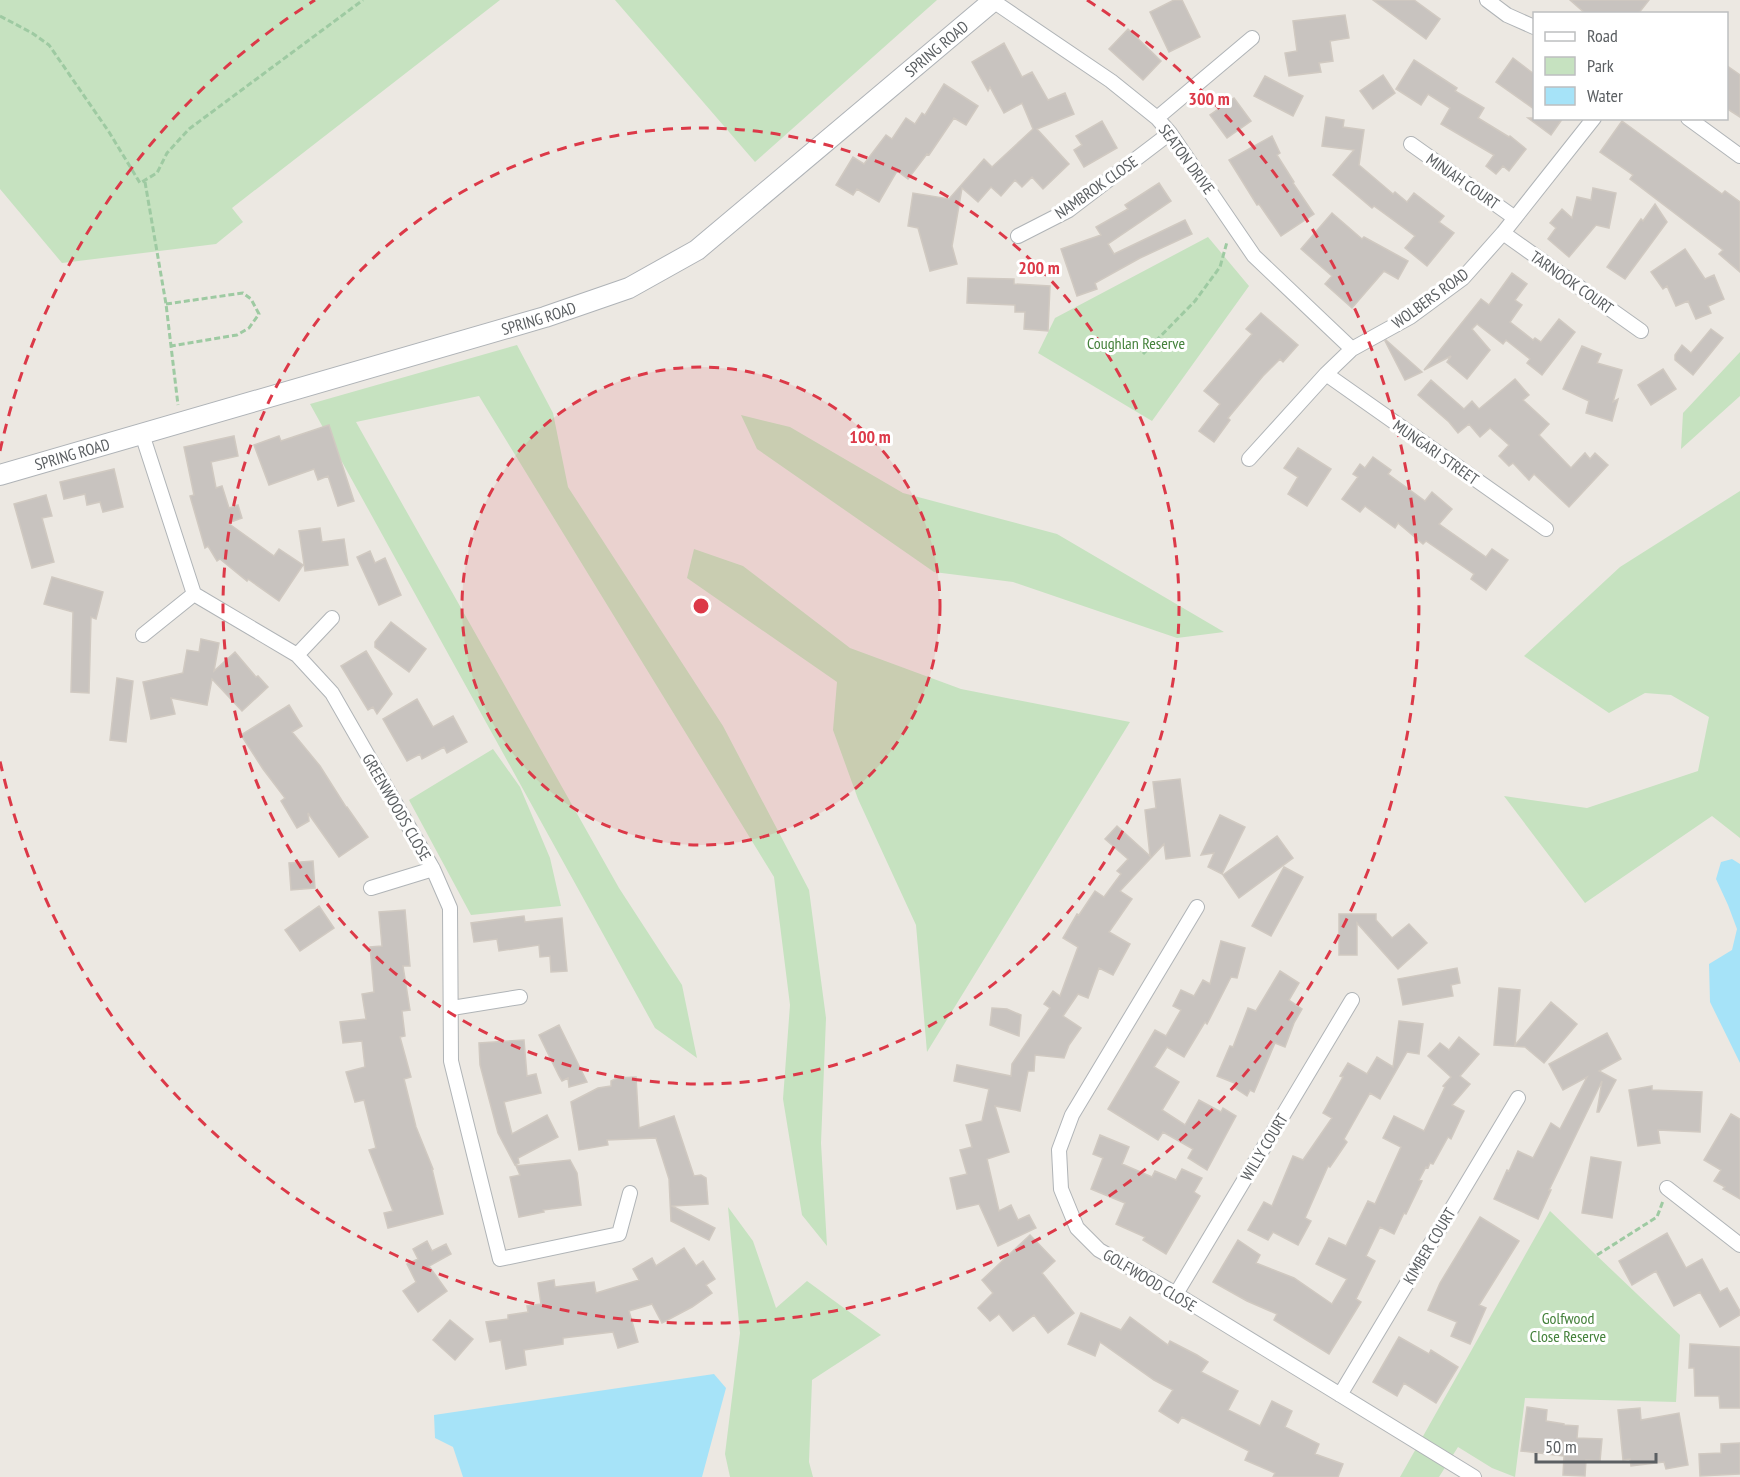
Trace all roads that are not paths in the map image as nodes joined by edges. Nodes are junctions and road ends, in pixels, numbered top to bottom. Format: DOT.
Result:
graph roads {
  1 [pos="1487,0"];
  2 [pos="993,1"];
  3 [pos="1533,27"];
  4 [pos="1252,39"];
  5 [pos="1157,118"];
  6 [pos="1592,120"];
  7 [pos="1691,120"];
  8 [pos="1170,133"];
  9 [pos="1411,144"];
  10 [pos="1740,156"];
  11 [pos="1515,218"];
  12 [pos="1503,233"];
  13 [pos="1018,236"];
  14 [pos="1641,331"];
  15 [pos="1352,349"];
  16 [pos="1326,374"];
  17 [pos="142,434"];
  18 [pos="1248,459"];
  19 [pos="0,475"];
  20 [pos="1546,529"];
  21 [pos="194,594"];
  22 [pos="332,618"];
  23 [pos="143,635"];
  24 [pos="297,655"];
  25 [pos="433,869"];
  26 [pos="371,888"];
  27 [pos="1197,907"];
  28 [pos="520,997"];
  29 [pos="1352,1000"];
  30 [pos="452,1008"];
  31 [pos="1518,1098"];
  32 [pos="1667,1188"];
  33 [pos="630,1193"];
  34 [pos="1740,1245"];
  35 [pos="1176,1294"];
  36 [pos="1340,1395"];
  37 [pos="1474,1477"];
  1 -- 3 [label="street"];
  2 -- 5 [label="street, SEATON DRIVE"];
  2 -- 17 [label="main road, SPRING ROAD"];
  4 -- 5 [label="street"];
  5 -- 8 [label="street, SEATON DRIVE"];
  6 -- 11 [label="street, WOLBERS ROAD"];
  7 -- 10 [label="street"];
  8 -- 13 [label="street, NAMBROK CLOSE"];
  8 -- 15 [label="street, SEATON DRIVE"];
  9 -- 11 [label="street, MINJAH COURT"];
  11 -- 12 [label="street, WOLBERS ROAD"];
  12 -- 14 [label="street, TARNOOK COURT"];
  12 -- 15 [label="street, WOLBERS ROAD"];
  15 -- 16 [label="street, WOLBERS ROAD"];
  16 -- 18 [label="street, WOLBERS ROAD"];
  16 -- 20 [label="street, MUNGARI STREET"];
  17 -- 19 [label="main road, SPRING ROAD"];
  17 -- 21 [label="street"];
  21 -- 23 [label="street"];
  21 -- 24 [label="street, GREENWOODS CLOSE"];
  22 -- 24 [label="street"];
  24 -- 25 [label="street, GREENWOODS CLOSE"];
  25 -- 26 [label="street"];
  25 -- 30 [label="street, GREENWOODS CLOSE"];
  27 -- 35 [label="street, GOLFWOOD CLOSE"];
  28 -- 30 [label="street"];
  29 -- 35 [label="street, WILLY COURT"];
  30 -- 33 [label="street, GREENWOODS CLOSE"];
  31 -- 36 [label="street, KIMBER COURT"];
  32 -- 34 [label="street"];
  35 -- 36 [label="street, GOLFWOOD CLOSE"];
  36 -- 37 [label="street, GOLFWOOD CLOSE"];
}
